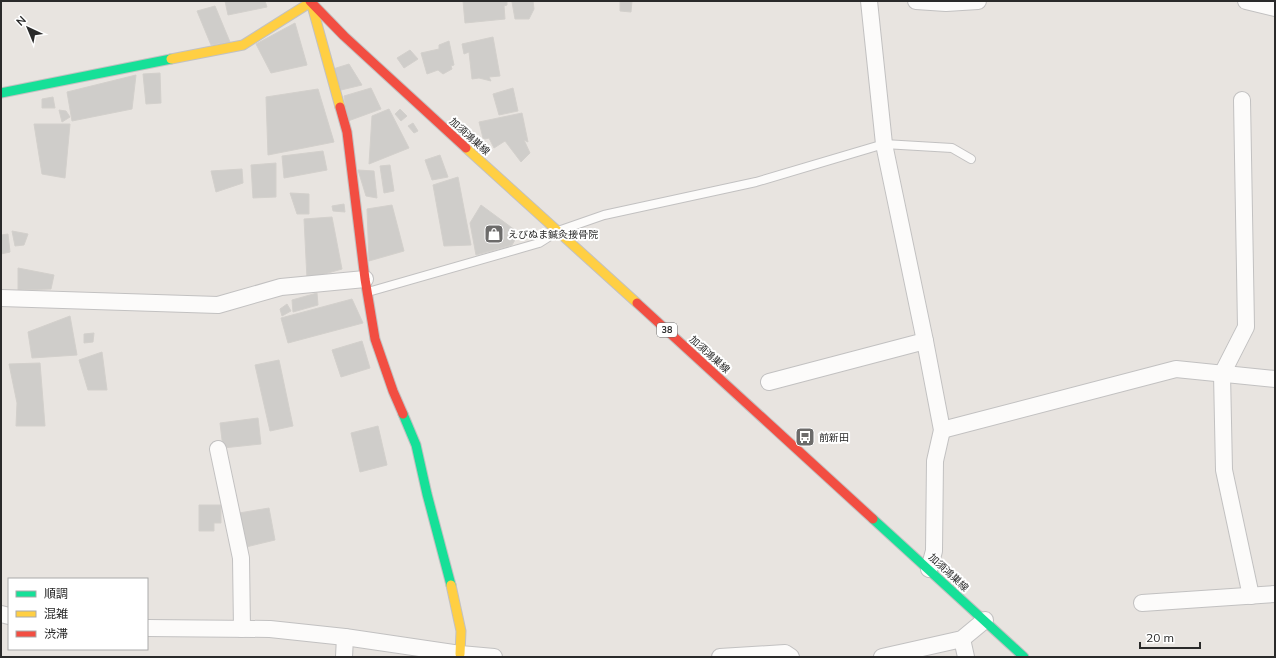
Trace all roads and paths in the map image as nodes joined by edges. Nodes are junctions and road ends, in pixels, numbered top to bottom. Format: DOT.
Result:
graph roads {
  1 [pos="311,1"];
  2 [pos="870,1"];
  3 [pos="916,1"];
  4 [pos="978,1"];
  5 [pos="1246,1"];
  6 [pos="1275,8"];
  7 [pos="1,92"];
  8 [pos="1242,100"];
  9 [pos="884,144"];
  10 [pos="971,159"];
  11 [pos="558,231"];
  12 [pos="366,286"];
  13 [pos="1,298"];
  14 [pos="925,341"];
  15 [pos="1222,374"];
  16 [pos="1275,380"];
  17 [pos="769,382"];
  18 [pos="942,430"];
  19 [pos="218,449"];
  20 [pos="929,569"];
  21 [pos="1275,594"];
  22 [pos="1252,596"];
  23 [pos="1142,603"];
  24 [pos="985,620"];
  25 [pos="148,628"];
  26 [pos="242,629"];
  27 [pos="345,637"];
  28 [pos="962,640"];
  29 [pos="460,654"];
  30 [pos="344,657"];
  31 [pos="494,657"];
  32 [pos="720,657"];
  33 [pos="791,657"];
  34 [pos="882,657"];
  35 [pos="966,657"];
  36 [pos="1024,657"];
  1 -- 7 [label="street"];
  1 -- 11 [label="street, 加須鴻巣線 / 38"];
  1 -- 12 [label="street"];
  2 -- 9 [label="street"];
  3 -- 4 [label="street"];
  5 -- 6 [label="street"];
  8 -- 15 [label="street"];
  9 -- 10 [label="lane"];
  9 -- 11 [label="lane"];
  9 -- 14 [label="street"];
  11 -- 12 [label="lane"];
  11 -- 20 [label="street, 加須鴻巣線 / 38"];
  12 -- 13 [label="street"];
  12 -- 29 [label="street"];
  14 -- 17 [label="street"];
  14 -- 18 [label="street"];
  15 -- 16 [label="street"];
  15 -- 18 [label="street"];
  15 -- 22 [label="street"];
  18 -- 20 [label="street"];
  19 -- 26 [label="street"];
  20 -- 24 [label="street, 加須鴻巣線 / 38"];
  21 -- 22 [label="street"];
  22 -- 23 [label="street"];
  24 -- 28 [label="street"];
  24 -- 36 [label="street, 加須鴻巣線 / 38"];
  25 -- 26 [label="street"];
  26 -- 27 [label="street"];
  27 -- 29 [label="street"];
  27 -- 30 [label="street"];
  28 -- 34 [label="street"];
  28 -- 35 [label="street"];
  29 -- 31 [label="street"];
  32 -- 33 [label="street"];
}
